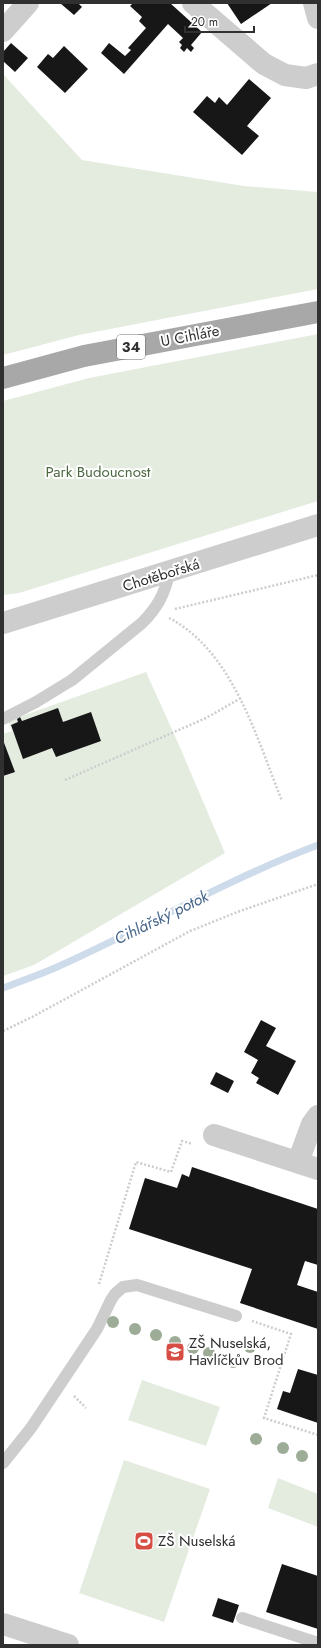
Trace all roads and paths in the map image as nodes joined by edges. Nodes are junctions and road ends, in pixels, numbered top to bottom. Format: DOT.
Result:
graph roads {
  1 [pos="28,3"];
  2 [pos="193,3"];
  3 [pos="314,3"];
  4 [pos="318,18"];
  5 [pos="3,31"];
  6 [pos="318,74"];
  7 [pos="318,312"];
  8 [pos="3,378"];
  9 [pos="318,525"];
  10 [pos="169,573"];
  11 [pos="318,575"];
  12 [pos="151,614"];
  13 [pos="3,623"];
  14 [pos="240,698"];
  15 [pos="3,719"];
  16 [pos="65,780"];
  17 [pos="282,801"];
  18 [pos="318,884"];
  19 [pos="3,1031"];
  20 [pos="318,1116"];
  21 [pos="205,1140"];
  22 [pos="298,1162"];
  23 [pos="318,1169"];
  24 [pos="106,1309"];
  25 [pos="236,1316"];
  26 [pos="72,1394"];
  27 [pos="86,1408"];
  28 [pos="318,1435"];
  29 [pos="3,1463"];
  30 [pos="242,1618"];
  31 [pos="3,1624"];
  32 [pos="318,1643"];
  33 [pos="68,1645"];
  1 -- 5 [label="street"];
  2 -- 6 [label="street"];
  3 -- 4 [label="street"];
  7 -- 8 [label="main road, U Cihláře / 34"];
  9 -- 10 [label="street, Chotěbořská"];
  10 -- 12 [label="lane"];
  10 -- 13 [label="street, Chotěbořská"];
  11 -- 12 [label="path"];
  12 -- 14 [label="path"];
  12 -- 15 [label="lane"];
  14 -- 16 [label="path"];
  14 -- 17 [label="path"];
  18 -- 19 [label="path"];
  20 -- 22 [label="street"];
  21 -- 22 [label="street"];
  21 -- 24 [label="path"];
  22 -- 23 [label="street"];
  24 -- 25 [label="lane"];
  24 -- 29 [label="lane"];
  25 -- 28 [label="path"];
  26 -- 27 [label="path"];
  30 -- 32 [label="lane"];
  31 -- 33 [label="street"];
}
